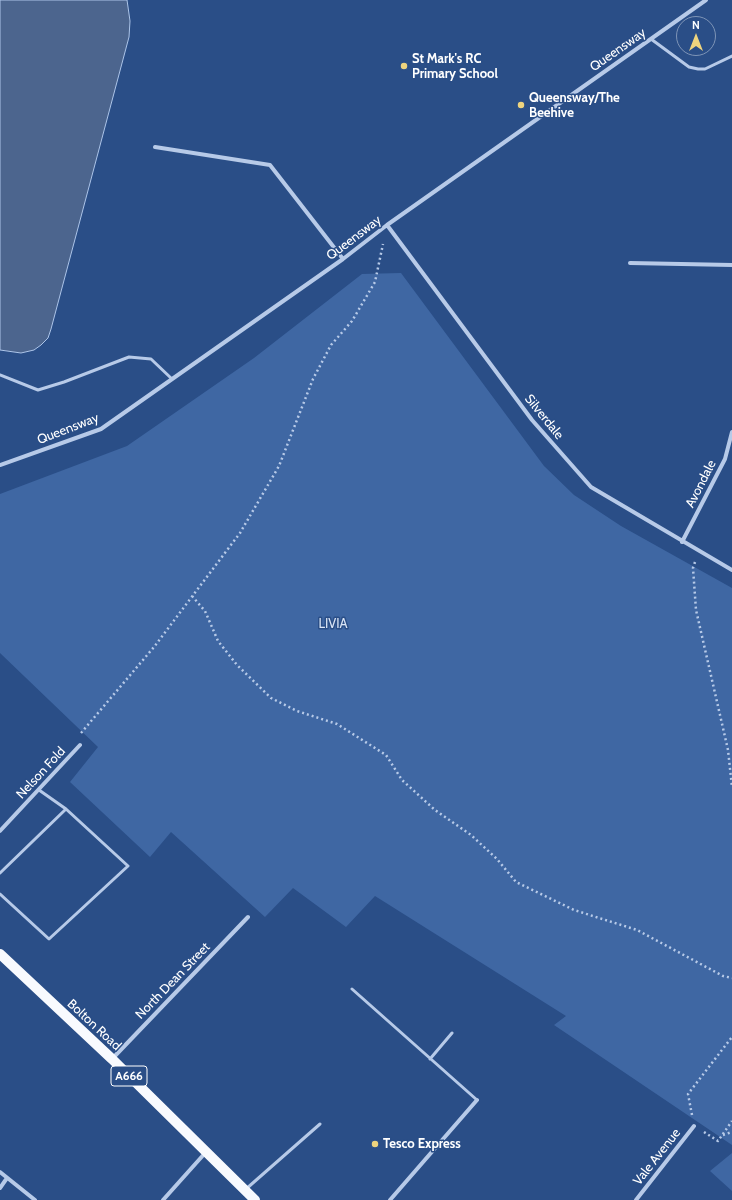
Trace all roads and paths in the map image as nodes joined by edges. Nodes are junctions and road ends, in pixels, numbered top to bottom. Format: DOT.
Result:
graph roads {
  1 [pos="706,0"];
  2 [pos="651,39"];
  3 [pos="732,56"];
  4 [pos="155,147"];
  5 [pos="387,225"];
  6 [pos="343,259"];
  7 [pos="630,262"];
  8 [pos="732,265"];
  9 [pos="0,375"];
  10 [pos="172,380"];
  11 [pos="732,432"];
  12 [pos="0,465"];
  13 [pos="682,542"];
  14 [pos="699,552"];
  15 [pos="732,570"];
  16 [pos="192,596"];
  17 [pos="80,745"];
  18 [pos="732,787"];
  19 [pos="39,790"];
  20 [pos="66,809"];
  21 [pos="0,831"];
  22 [pos="0,873"];
  23 [pos="0,894"];
  24 [pos="248,918"];
  25 [pos="0,954"];
  26 [pos="732,978"];
  27 [pos="352,989"];
  28 [pos="452,1034"];
  29 [pos="732,1037"];
  30 [pos="112,1059"];
  31 [pos="430,1059"];
  32 [pos="476,1100"];
  33 [pos="732,1121"];
  34 [pos="320,1124"];
  35 [pos="694,1126"];
  36 [pos="732,1132"];
  37 [pos="722,1135"];
  38 [pos="206,1152"];
  39 [pos="0,1172"];
  40 [pos="7,1178"];
  41 [pos="0,1188"];
  42 [pos="245,1190"];
  43 [pos="35,1200"];
  44 [pos="163,1200"];
  45 [pos="255,1200"];
  46 [pos="390,1200"];
  47 [pos="636,1200"];
  1 -- 2 [label="street, Queensway"];
  2 -- 3 [label="lane"];
  2 -- 5 [label="street, Queensway"];
  4 -- 6 [label="street"];
  5 -- 6 [label="street, Queensway"];
  5 -- 13 [label="street, Silverdale"];
  5 -- 16 [label="path"];
  6 -- 10 [label="street, Queensway"];
  7 -- 8 [label="street"];
  9 -- 10 [label="lane"];
  10 -- 12 [label="street, Queensway"];
  11 -- 13 [label="street, Avondale"];
  13 -- 14 [label="street, Silverdale"];
  14 -- 15 [label="street, Silverdale"];
  14 -- 18 [label="path"];
  16 -- 17 [label="path"];
  16 -- 26 [label="path"];
  17 -- 19 [label="street, Nelson Fold"];
  19 -- 20 [label="lane"];
  19 -- 21 [label="street, Nelson Fold"];
  20 -- 22 [label="lane"];
  20 -- 23 [label="lane"];
  24 -- 30 [label="street, North Dean Street"];
  25 -- 30 [label="main road, Bolton Road / A666"];
  27 -- 31 [label="lane"];
  28 -- 31 [label="lane"];
  29 -- 35 [label="path"];
  30 -- 38 [label="main road, Bolton Road / A666"];
  31 -- 32 [label="lane"];
  32 -- 46 [label="street"];
  33 -- 37 [label="path"];
  34 -- 42 [label="lane"];
  35 -- 37 [label="path"];
  35 -- 47 [label="street, Vale Avenue"];
  36 -- 37 [label="path"];
  38 -- 42 [label="main road, Bolton Road / A666"];
  38 -- 44 [label="street"];
  39 -- 40 [label="street"];
  40 -- 41 [label="street"];
  40 -- 43 [label="street"];
  42 -- 45 [label="main road, Bolton Road / A666"];
}
